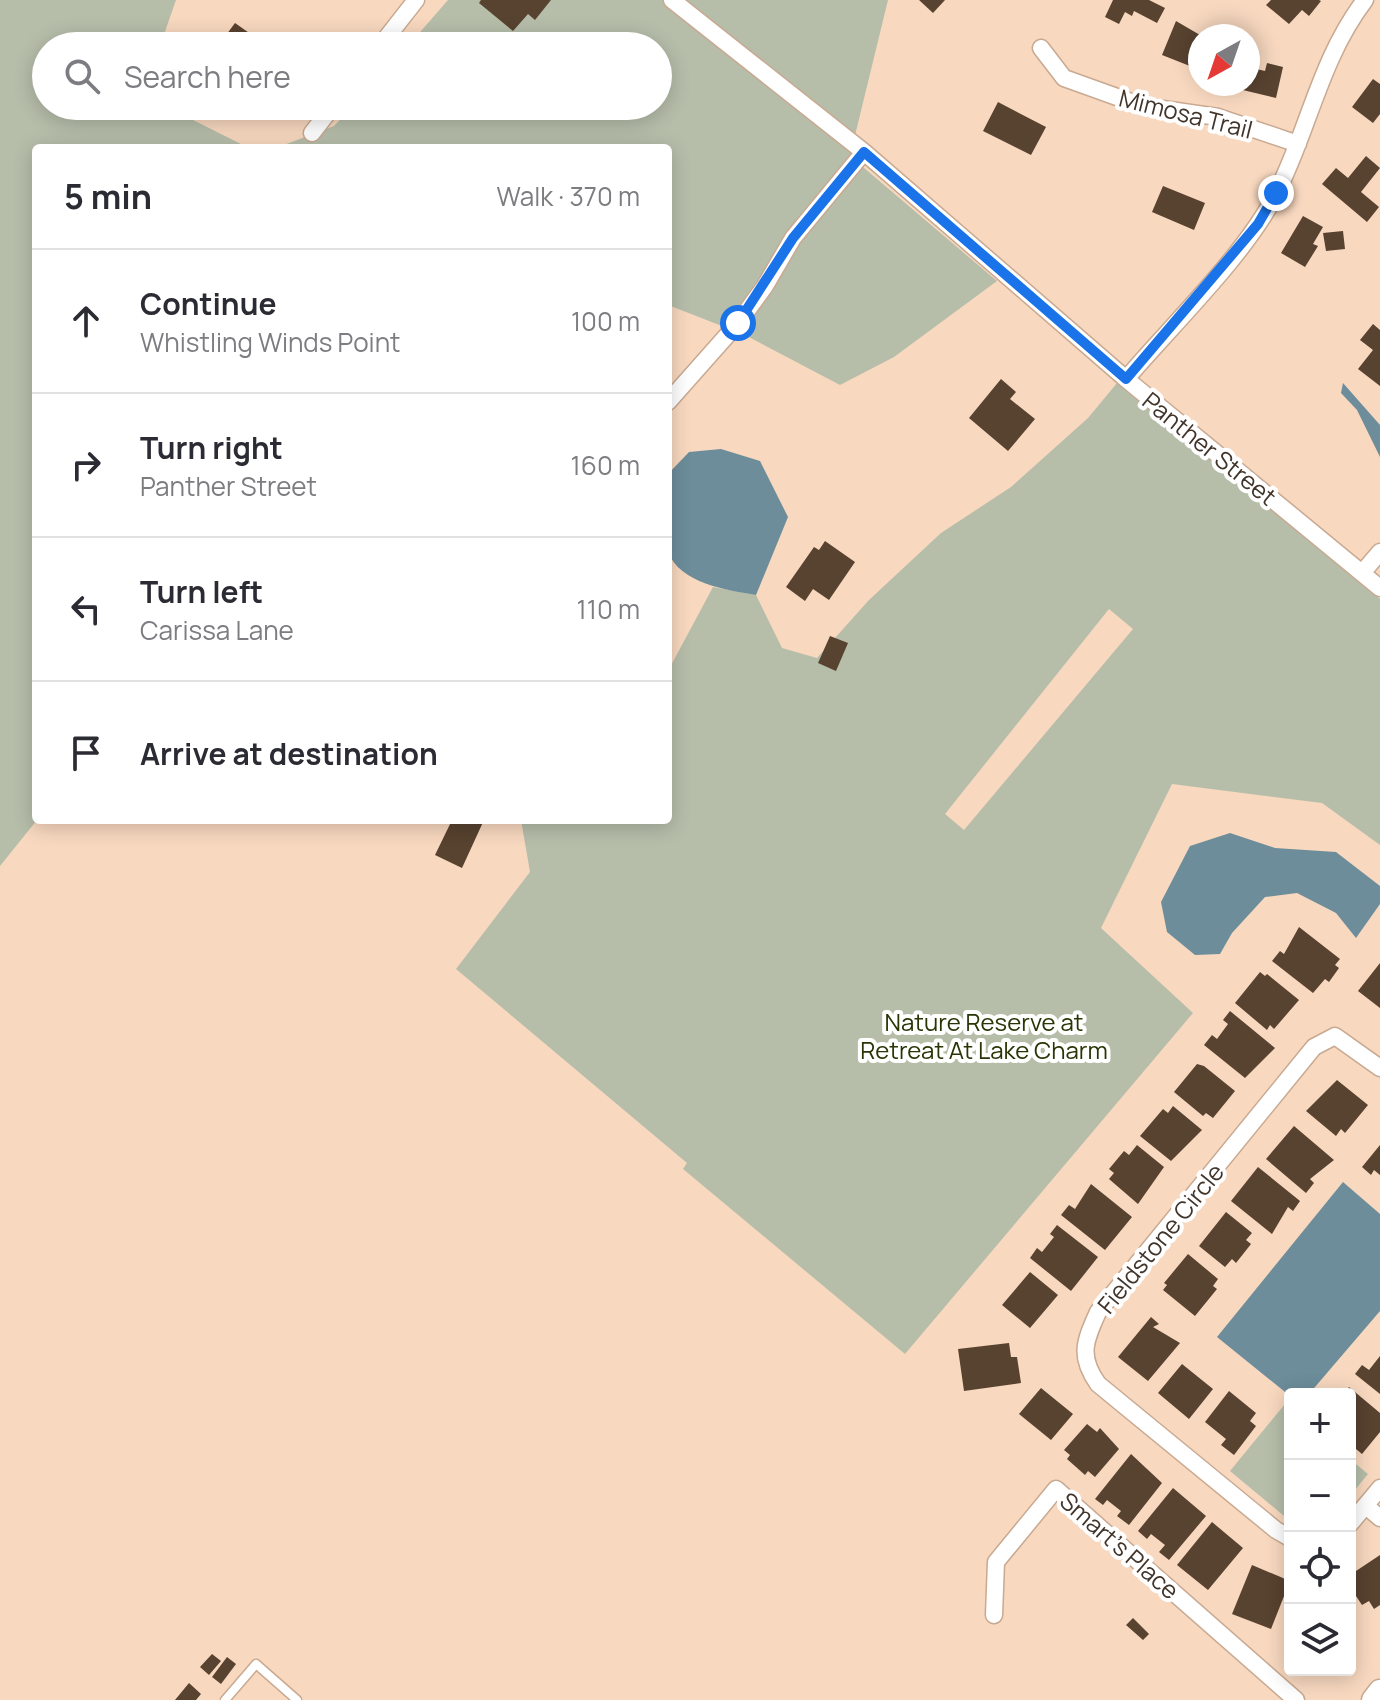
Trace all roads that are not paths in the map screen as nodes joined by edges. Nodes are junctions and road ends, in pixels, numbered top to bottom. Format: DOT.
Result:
graph roads {
  1 [pos="416,0"];
  2 [pos="672,0"];
  3 [pos="1365,0"];
  4 [pos="391,32"];
  5 [pos="1041,48"];
  6 [pos="322,120"];
  7 [pos="312,133"];
  8 [pos="1298,144"];
  9 [pos="864,152"];
  10 [pos="1126,379"];
  11 [pos="672,397"];
  12 [pos="1380,552"];
  13 [pos="1362,573"];
  14 [pos="1380,588"];
  15 [pos="1380,1068"];
  16 [pos="1380,1489"];
  17 [pos="1366,1506"];
  18 [pos="1356,1517"];
  19 [pos="1380,1518"];
  20 [pos="1284,1535"];
  21 [pos="994,1615"];
  22 [pos="1380,1691"];
  23 [pos="225,1700"];
  24 [pos="297,1700"];
  25 [pos="1296,1700"];
  26 [pos="1373,1700"];
  1 -- 4 [label="street"];
  2 -- 9 [label="street, Panther Street"];
  3 -- 8 [label="street"];
  5 -- 8 [label="street, Mimosa Trail"];
  6 -- 7 [label="street"];
  8 -- 10 [label="street"];
  9 -- 10 [label="street, Panther Street"];
  9 -- 11 [label="street"];
  10 -- 13 [label="street, Panther Street"];
  12 -- 13 [label="street"];
  13 -- 14 [label="street, Panther Street"];
  15 -- 20 [label="street, Fieldstone Circle"];
  16 -- 17 [label="street"];
  17 -- 18 [label="street"];
  17 -- 19 [label="street"];
  21 -- 25 [label="street, Smart's Place"];
  22 -- 26 [label="street"];
  23 -- 24 [label="lane"];
}
